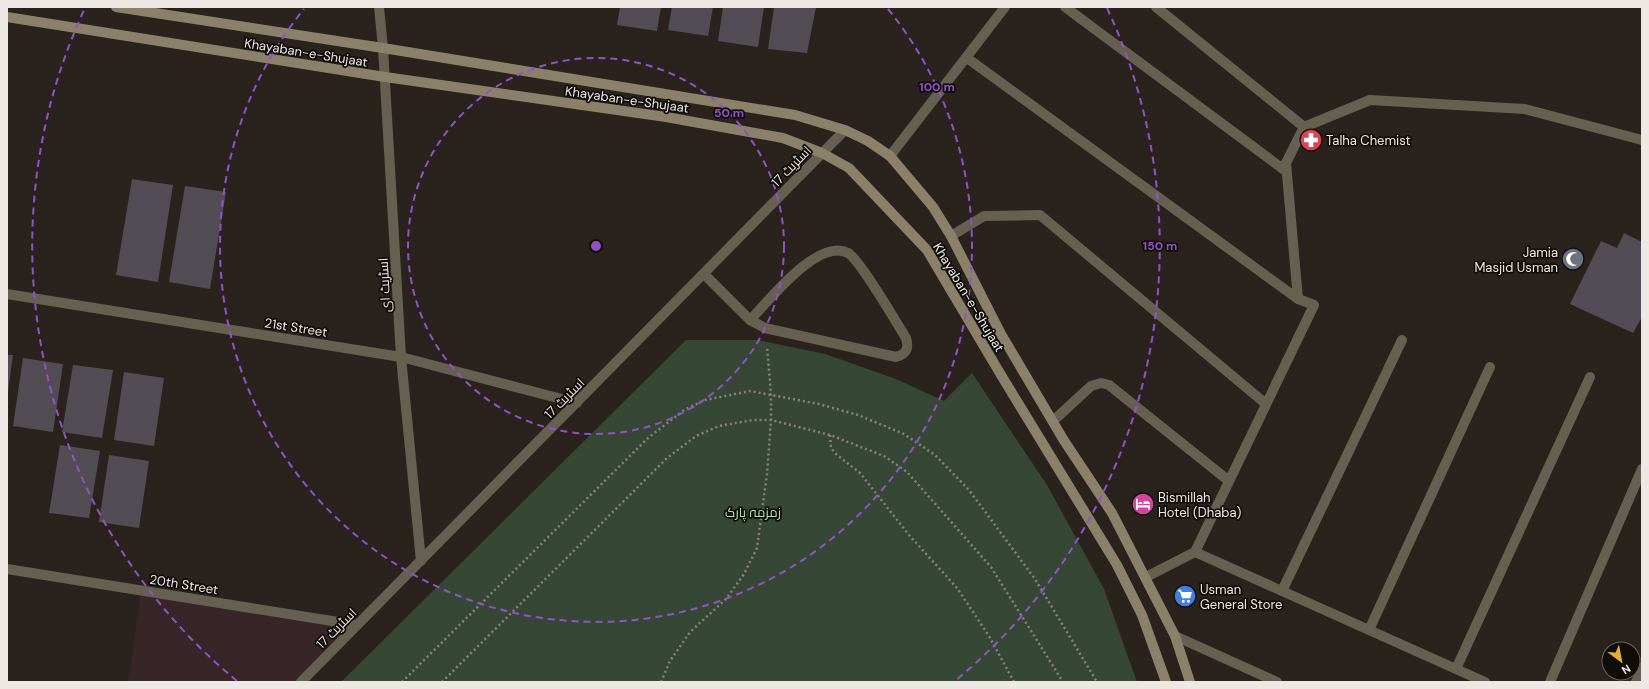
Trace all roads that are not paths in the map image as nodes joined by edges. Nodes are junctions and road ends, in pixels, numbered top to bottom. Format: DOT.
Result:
graph roads {
  1 [pos="116,7"];
  2 [pos="379,7"];
  3 [pos="1004,7"];
  4 [pos="1065,7"];
  5 [pos="1156,7"];
  6 [pos="7,17"];
  7 [pos="384,48"];
  8 [pos="967,58"];
  9 [pos="385,78"];
  10 [pos="1304,126"];
  11 [pos="845,130"];
  12 [pos="1642,140"];
  13 [pos="822,153"];
  14 [pos="890,156"];
  15 [pos="1287,172"];
  16 [pos="951,236"];
  17 [pos="704,274"];
  18 [pos="7,294"];
  19 [pos="1298,299"];
  20 [pos="750,320"];
  21 [pos="1402,340"];
  22 [pos="401,357"];
  23 [pos="1490,367"];
  24 [pos="1590,377"];
  25 [pos="578,403"];
  26 [pos="1266,404"];
  27 [pos="1053,421"];
  28 [pos="1642,469"];
  29 [pos="1229,481"];
  30 [pos="1195,552"];
  31 [pos="420,561"];
  32 [pos="7,569"];
  33 [pos="1146,577"];
  34 [pos="1282,591"];
  35 [pos="357,625"];
  36 [pos="1369,630"];
  37 [pos="1174,636"];
  38 [pos="1642,667"];
  39 [pos="1456,669"];
  40 [pos="301,682"];
  41 [pos="1166,682"];
  42 [pos="1190,682"];
  43 [pos="1277,682"];
  44 [pos="1485,682"];
  45 [pos="1550,682"];
  46 [pos="1636,682"];
  1 -- 7 [label="main road, Khayaban-e-Shujaat"];
  2 -- 7 [label="street, اسٹریٹ ای"];
  3 -- 8 [label="street"];
  4 -- 15 [label="street"];
  5 -- 10 [label="street"];
  6 -- 9 [label="main road, Khayaban-e-Shujaat"];
  7 -- 9 [label="street, اسٹریٹ ای"];
  7 -- 11 [label="main road, Khayaban-e-Shujaat"];
  8 -- 14 [label="street"];
  8 -- 19 [label="street"];
  9 -- 13 [label="main road, Khayaban-e-Shujaat"];
  9 -- 22 [label="street, اسٹریٹ ای"];
  10 -- 12 [label="street"];
  10 -- 15 [label="street"];
  11 -- 13 [label="street, اسٹریٹ 17"];
  11 -- 14 [label="main road, Khayaban-e-Shujaat"];
  13 -- 17 [label="street, اسٹریٹ 17"];
  13 -- 41 [label="main road, Khayaban-e-Shujaat"];
  14 -- 16 [label="main road, Khayaban-e-Shujaat"];
  15 -- 19 [label="street"];
  16 -- 26 [label="street"];
  16 -- 27 [label="main road, Khayaban-e-Shujaat"];
  17 -- 20 [label="street"];
  17 -- 25 [label="street, اسٹریٹ 17"];
  18 -- 22 [label="street, 21st Street"];
  19 -- 26 [label="street"];
  20 -- 20 [label="street"];
  21 -- 34 [label="street"];
  22 -- 25 [label="street, 21st Street"];
  22 -- 31 [label="street, اسٹریٹ ای"];
  23 -- 36 [label="street"];
  24 -- 39 [label="street"];
  25 -- 31 [label="street, اسٹریٹ 17"];
  26 -- 29 [label="street"];
  27 -- 29 [label="street"];
  27 -- 33 [label="main road, Khayaban-e-Shujaat"];
  28 -- 45 [label="street"];
  29 -- 30 [label="street"];
  30 -- 33 [label="street"];
  30 -- 34 [label="street"];
  31 -- 35 [label="street, اسٹریٹ 17"];
  32 -- 35 [label="street, 20th Street"];
  33 -- 37 [label="main road, Khayaban-e-Shujaat"];
  34 -- 36 [label="street"];
  35 -- 40 [label="street, اسٹریٹ 17"];
  36 -- 39 [label="street"];
  37 -- 42 [label="main road, Khayaban-e-Shujaat"];
  37 -- 43 [label="street"];
  38 -- 46 [label="street"];
  39 -- 44 [label="street"];
}
